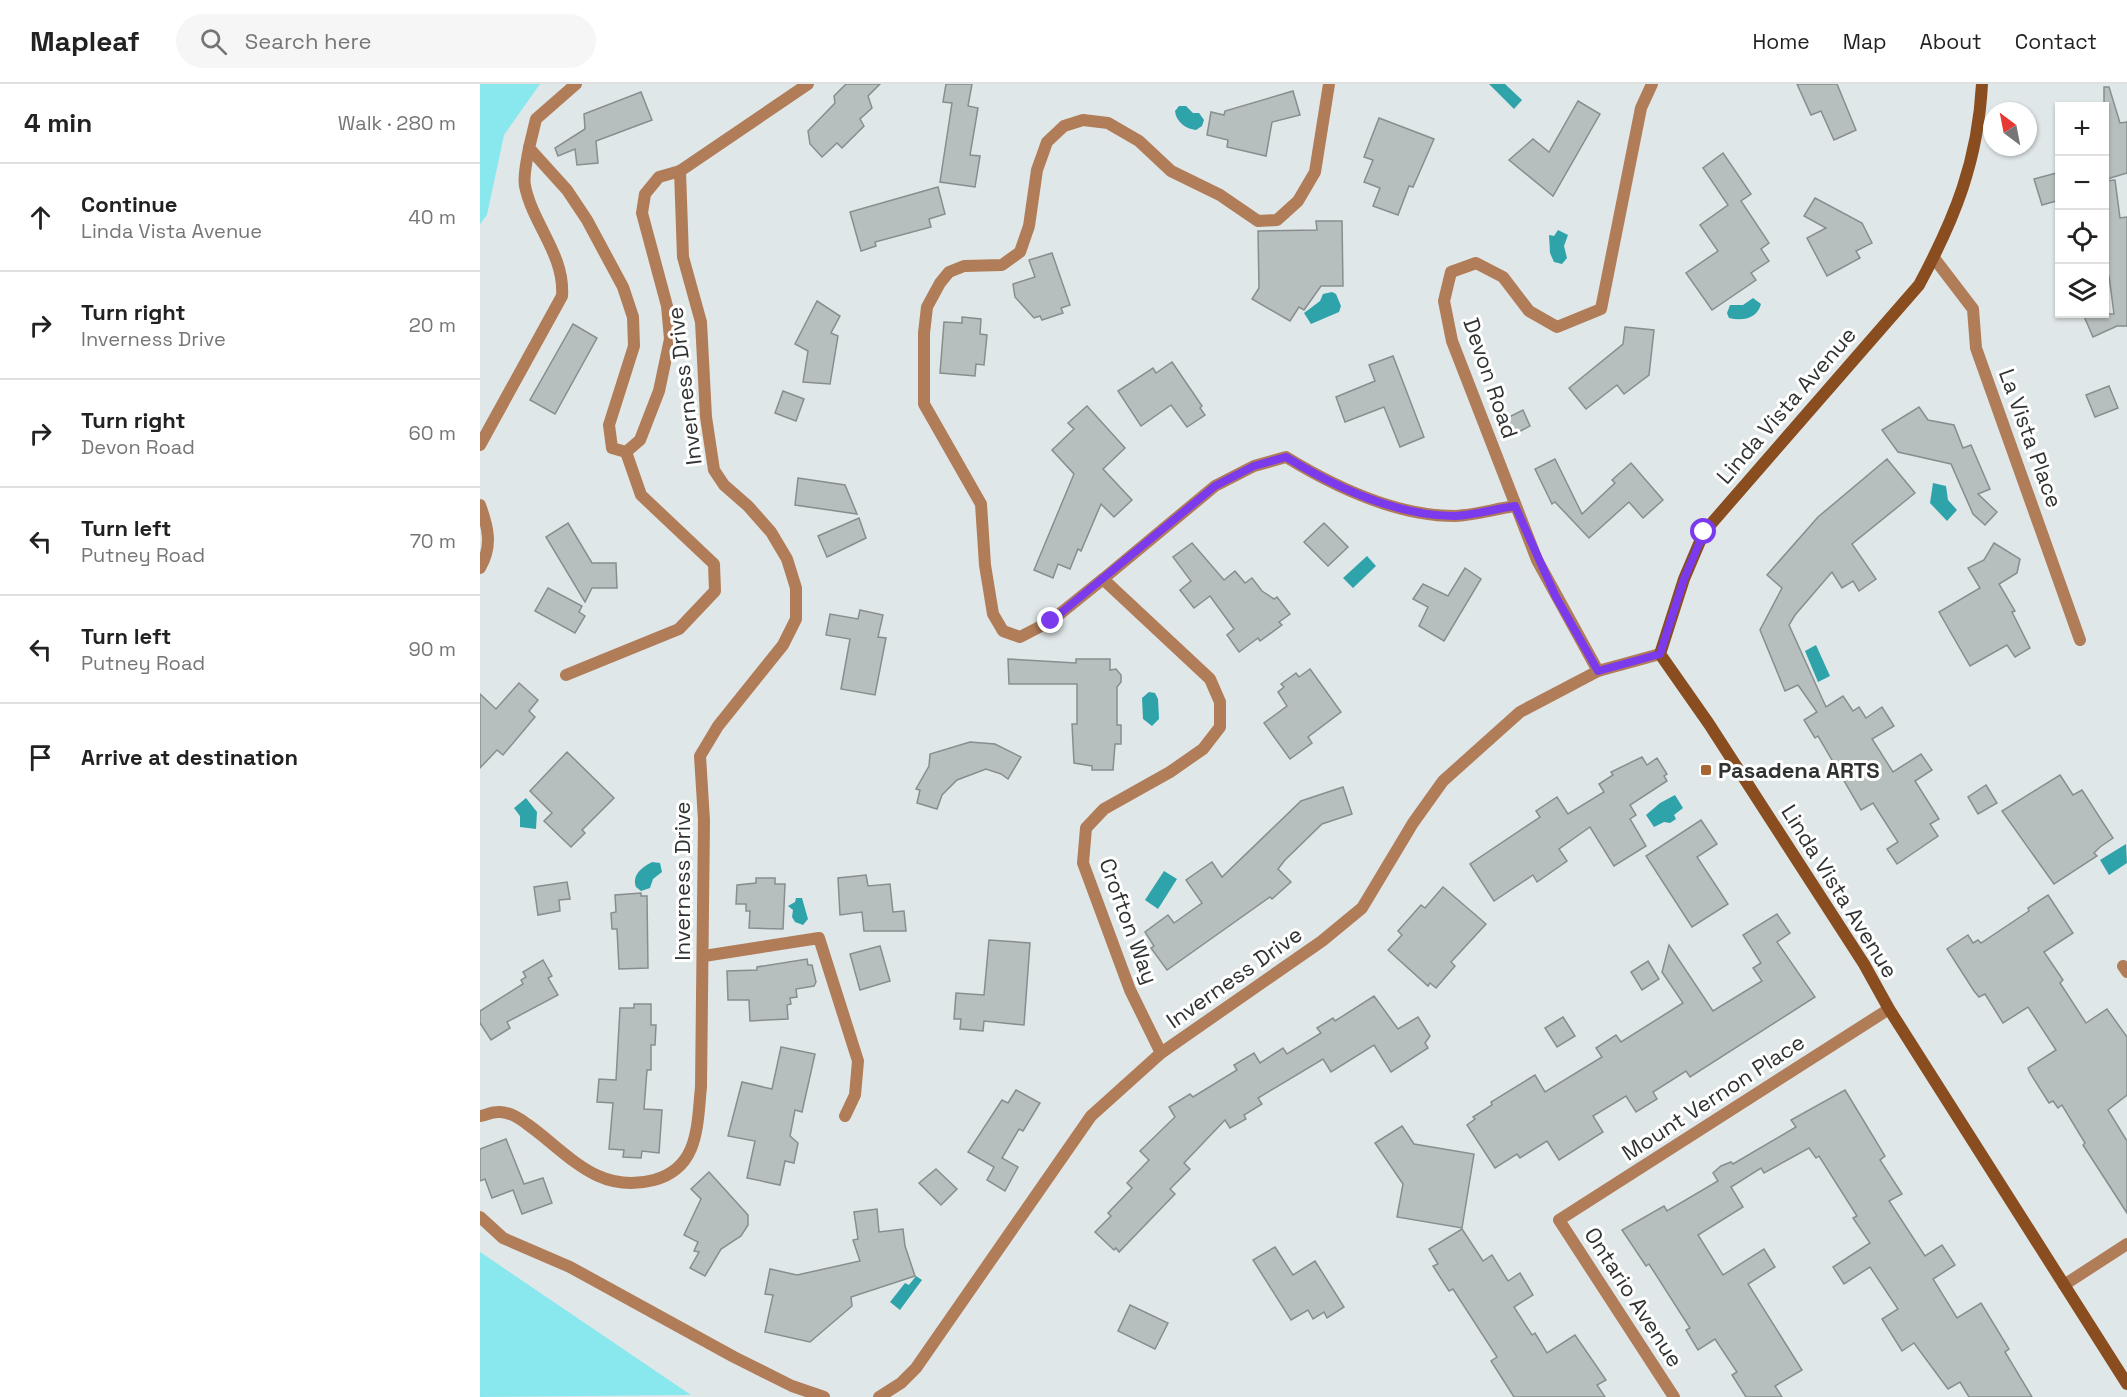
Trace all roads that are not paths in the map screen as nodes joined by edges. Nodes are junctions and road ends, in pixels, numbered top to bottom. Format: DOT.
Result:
graph roads {
  1 [pos="576,84"];
  2 [pos="808,84"];
  3 [pos="1329,84"];
  4 [pos="1652,84"];
  5 [pos="1982,84"];
  6 [pos="529,148"];
  7 [pos="680,171"];
  8 [pos="1934,258"];
  9 [pos="480,445"];
  10 [pos="626,452"];
  11 [pos="480,505"];
  12 [pos="1515,506"];
  13 [pos="480,568"];
  14 [pos="1107,583"];
  15 [pos="2080,640"];
  16 [pos="1660,654"];
  17 [pos="1598,671"];
  18 [pos="566,675"];
  19 [pos="704,956"];
  20 [pos="1889,1009"];
  21 [pos="1161,1053"];
  22 [pos="480,1116"];
  23 [pos="844,1116"];
  24 [pos="480,1218"];
  25 [pos="1559,1220"];
  26 [pos="2127,1244"];
  27 [pos="2064,1285"];
  28 [pos="2127,1384"];
  29 [pos="824,1397"];
  30 [pos="879,1397"];
  31 [pos="1674,1397"];
  1 -- 6 [label="street"];
  2 -- 7 [label="street"];
  3 -- 14 [label="street"];
  4 -- 12 [label="street, Devon Road"];
  5 -- 8 [label="main road, Linda Vista Avenue"];
  6 -- 9 [label="street"];
  6 -- 10 [label="street, Inverness Drive"];
  7 -- 10 [label="street, Inverness Drive"];
  7 -- 19 [label="street, Inverness Drive"];
  8 -- 15 [label="street, La Vista Place"];
  8 -- 16 [label="main road, Linda Vista Avenue"];
  10 -- 18 [label="street"];
  11 -- 13 [label="street"];
  12 -- 14 [label="street"];
  12 -- 17 [label="street, Devon Road"];
  14 -- 21 [label="street, Crofton Way"];
  16 -- 17 [label="street, Inverness Drive"];
  16 -- 20 [label="main road, Linda Vista Avenue"];
  17 -- 21 [label="street, Inverness Drive"];
  19 -- 22 [label="street, Inverness Drive"];
  19 -- 23 [label="street"];
  20 -- 25 [label="street, Mount Vernon Place"];
  20 -- 27 [label="main road, Linda Vista Avenue"];
  21 -- 30 [label="street, Inverness Drive"];
  24 -- 29 [label="street"];
  25 -- 31 [label="street, Ontario Avenue"];
  26 -- 27 [label="street"];
  27 -- 28 [label="main road, Linda Vista Avenue"];
}
